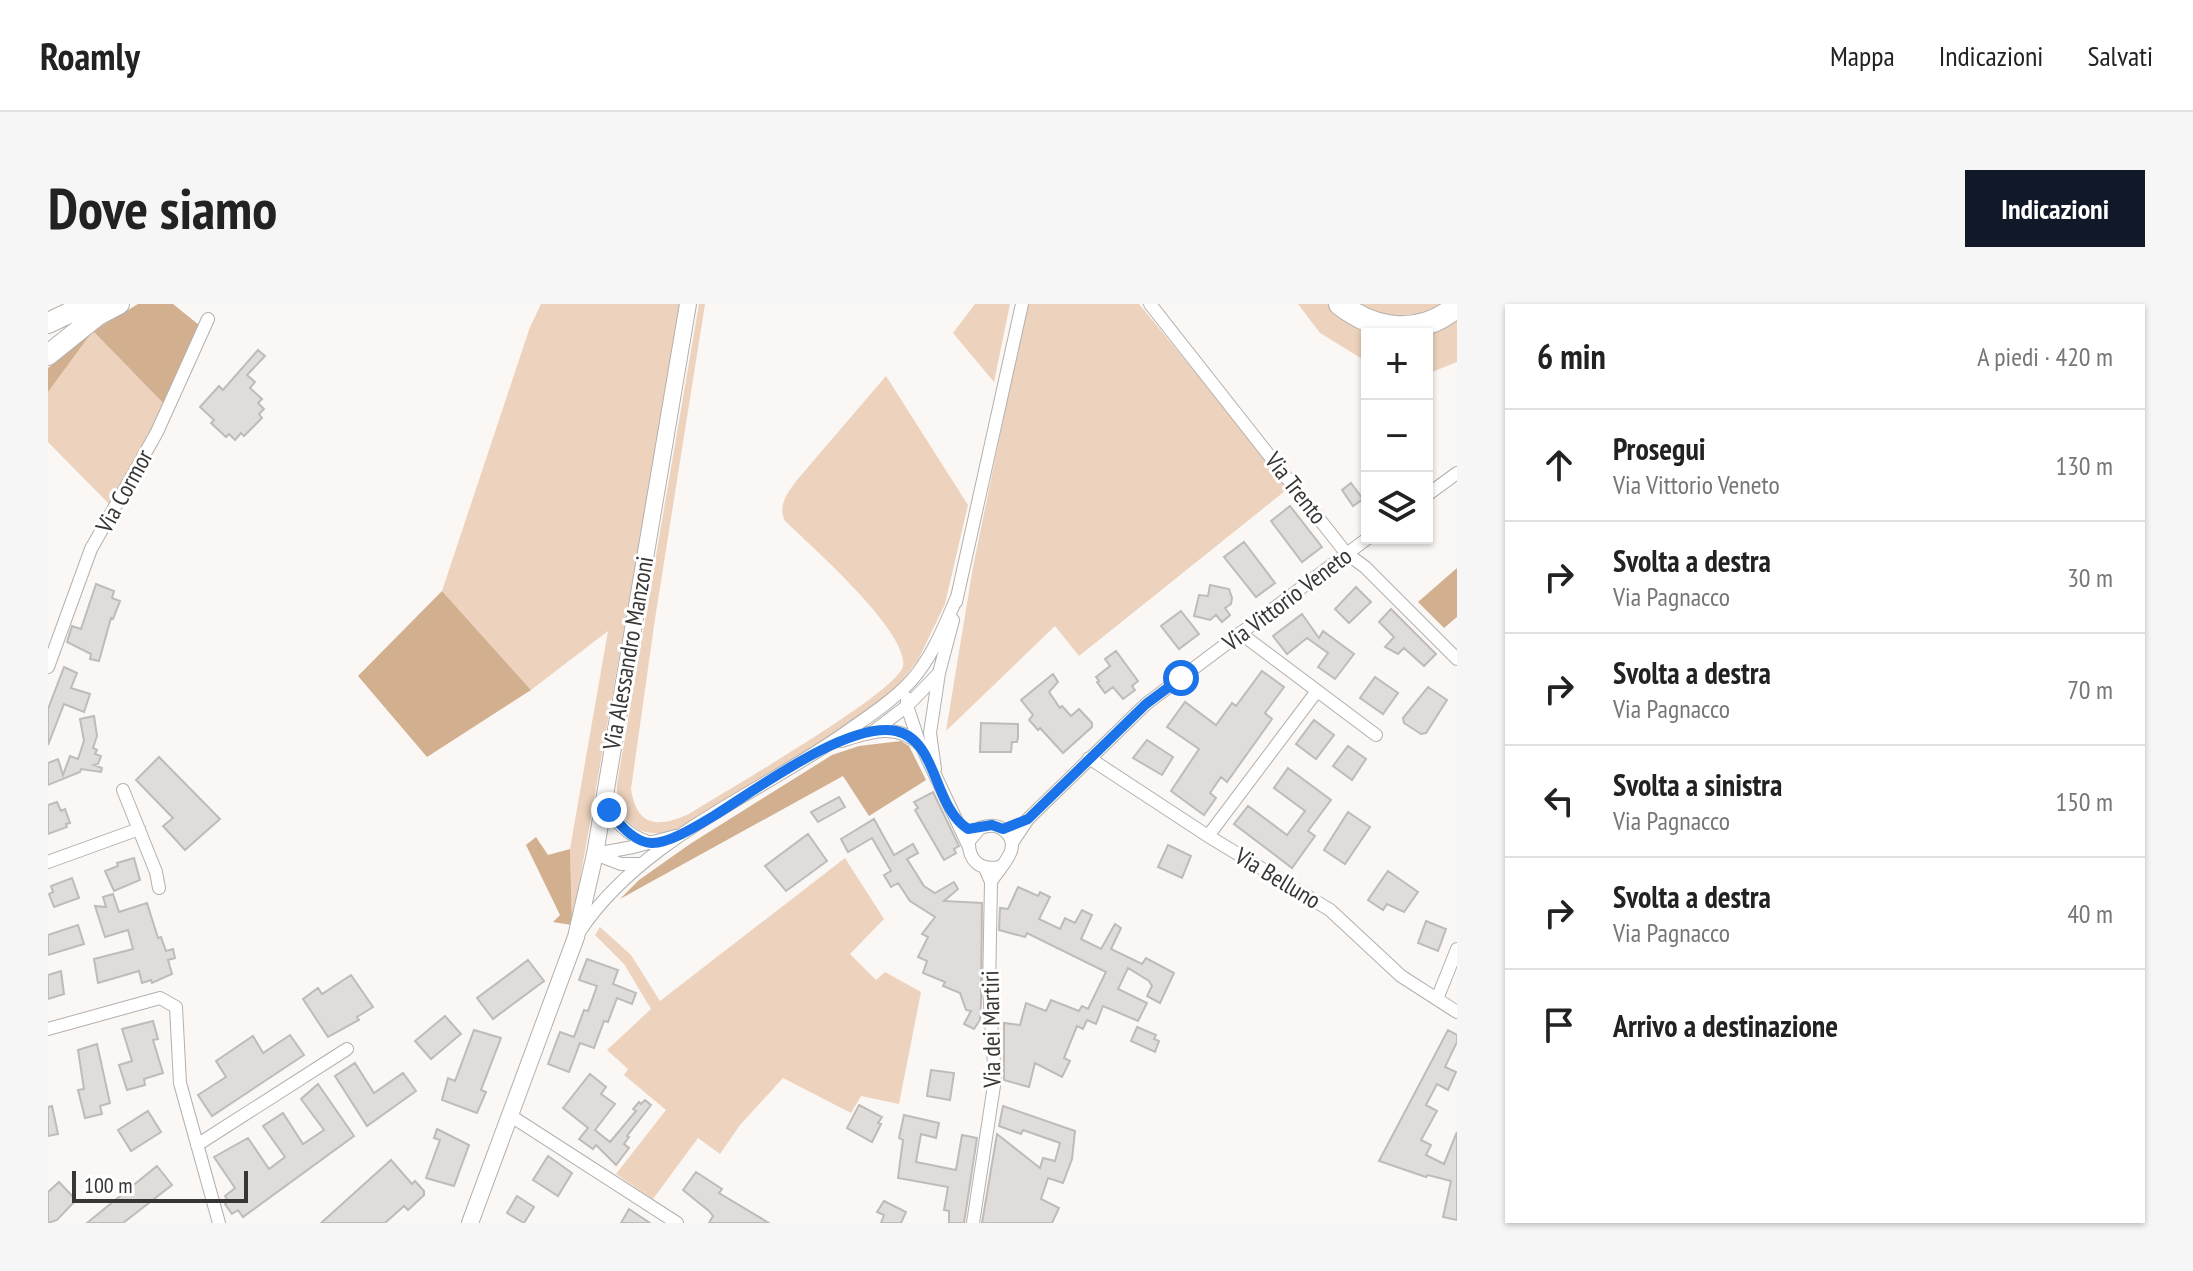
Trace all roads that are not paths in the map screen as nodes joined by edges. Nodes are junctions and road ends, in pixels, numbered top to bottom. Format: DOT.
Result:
graph roads {
  1 [pos="88,304"];
  2 [pos="119,304"];
  3 [pos="688,304"];
  4 [pos="1022,304"];
  5 [pos="1150,304"];
  6 [pos="1340,304"];
  7 [pos="1347,304"];
  8 [pos="1457,306"];
  9 [pos="208,319"];
  10 [pos="1367,320"];
  11 [pos="48,323"];
  12 [pos="48,355"];
  13 [pos="1457,473"];
  14 [pos="1433,491"];
  15 [pos="1361,543"];
  16 [pos="1346,553"];
  17 [pos="957,597"];
  18 [pos="1240,633"];
  19 [pos="1457,659"];
  20 [pos="48,667"];
  21 [pos="939,673"];
  22 [pos="909,683"];
  23 [pos="1317,691"];
  24 [pos="884,705"];
  25 [pos="907,706"];
  26 [pos="874,731"];
  27 [pos="930,733"];
  28 [pos="1376,735"];
  29 [pos="830,744"];
  30 [pos="921,745"];
  31 [pos="1089,758"];
  32 [pos="937,783"];
  33 [pos="123,790"];
  34 [pos="604,795"];
  35 [pos="1028,819"];
  36 [pos="956,821"];
  37 [pos="980,828"];
  38 [pos="139,829"];
  39 [pos="1003,829"];
  40 [pos="690,831"];
  41 [pos="1208,836"];
  42 [pos="651,843"];
  43 [pos="1012,843"];
  44 [pos="969,847"];
  45 [pos="595,854"];
  46 [pos="48,862"];
  47 [pos="641,864"];
  48 [pos="999,867"];
  49 [pos="985,868"];
  50 [pos="991,882"];
  51 [pos="159,888"];
  52 [pos="576,937"];
  53 [pos="1457,949"];
  54 [pos="1437,999"];
  55 [pos="1457,1012"];
  56 [pos="48,1029"];
  57 [pos="347,1049"];
  58 [pos="511,1116"];
  59 [pos="197,1145"];
  60 [pos="219,1223"];
  61 [pos="470,1223"];
  62 [pos="677,1223"];
  63 [pos="973,1223"];
  1 -- 11 [label="highway"];
  2 -- 12 [label="highway"];
  3 -- 34 [label="street, Via Alessandro Manzoni"];
  4 -- 17 [label="street"];
  5 -- 16 [label="street, Via Trento"];
  6 -- 10 [label="highway"];
  7 -- 10 [label="highway"];
  8 -- 10 [label="highway"];
  9 -- 20 [label="street, Via Cormor"];
  13 -- 14 [label="street"];
  15 -- 16 [label="street, Via Vittorio Veneto"];
  16 -- 18 [label="street, Via Vittorio Veneto"];
  16 -- 19 [label="street, Via Trento"];
  17 -- 21 [label="street"];
  17 -- 22 [label="street"];
  18 -- 23 [label="street"];
  18 -- 31 [label="street, Via Vittorio Veneto"];
  21 -- 25 [label="street"];
  21 -- 27 [label="street"];
  22 -- 24 [label="street"];
  22 -- 25 [label="street"];
  23 -- 28 [label="street"];
  23 -- 41 [label="street"];
  24 -- 25 [label="street"];
  24 -- 29 [label="street"];
  25 -- 26 [label="street"];
  25 -- 27 [label="street"];
  25 -- 30 [label="street"];
  26 -- 29 [label="street"];
  26 -- 30 [label="street"];
  27 -- 32 [label="street"];
  29 -- 40 [label="street"];
  30 -- 32 [label="street"];
  31 -- 35 [label="street, Via Vittorio Veneto"];
  31 -- 41 [label="street, Via Belluno"];
  32 -- 36 [label="street"];
  33 -- 38 [label="street"];
  34 -- 42 [label="street"];
  34 -- 45 [label="street, Via Alessandro Manzoni"];
  35 -- 39 [label="street, Via Vittorio Veneto"];
  35 -- 43 [label="street, Via Vittorio Veneto"];
  36 -- 37 [label="street"];
  36 -- 44 [label="street"];
  37 -- 39 [label="street"];
  37 -- 44 [label="street"];
  38 -- 46 [label="street"];
  38 -- 51 [label="street"];
  39 -- 43 [label="street"];
  40 -- 42 [label="street"];
  40 -- 47 [label="street"];
  41 -- 54 [label="street, Via Belluno"];
  42 -- 45 [label="street"];
  43 -- 48 [label="street"];
  44 -- 49 [label="street"];
  45 -- 47 [label="street"];
  45 -- 52 [label="street, Via Alessandro Manzoni"];
  47 -- 52 [label="street"];
  48 -- 49 [label="street"];
  48 -- 50 [label="street, Via dei Martiri"];
  49 -- 50 [label="street, Via dei Martiri"];
  50 -- 63 [label="street, Via dei Martiri"];
  52 -- 58 [label="street, Via Alessandro Manzoni"];
  53 -- 54 [label="street"];
  54 -- 55 [label="street, Via Belluno"];
  56 -- 59 [label="street"];
  57 -- 59 [label="street"];
  58 -- 61 [label="street, Via Alessandro Manzoni"];
  58 -- 62 [label="street"];
  59 -- 60 [label="street"];
}
